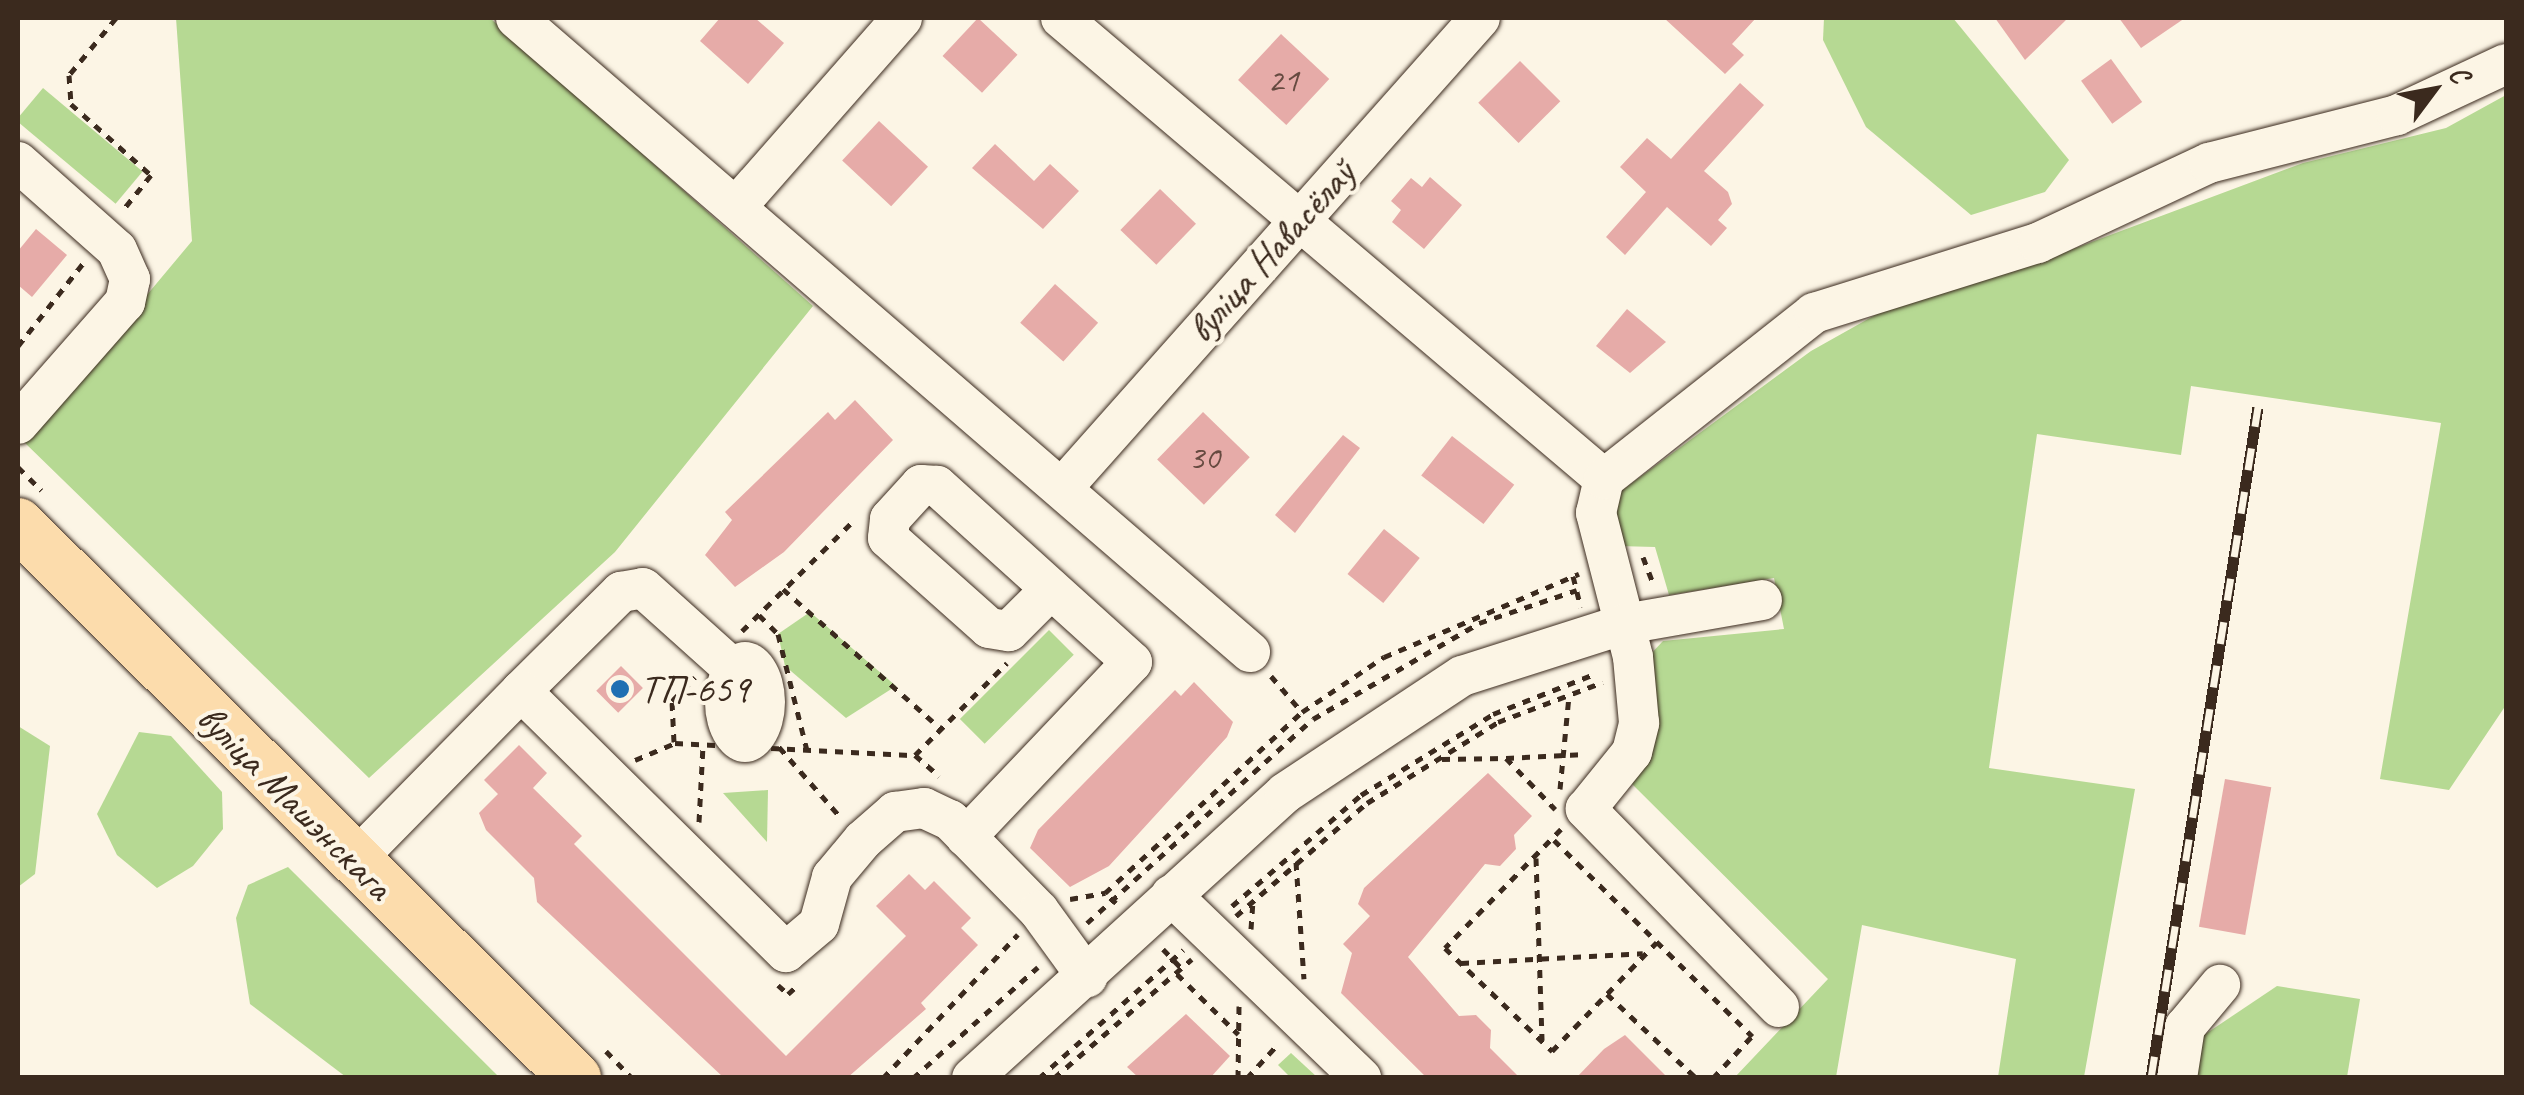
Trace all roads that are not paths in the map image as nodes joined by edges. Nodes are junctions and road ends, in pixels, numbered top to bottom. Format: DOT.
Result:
graph roads {
  1 [pos="516,18"];
  2 [pos="902,18"];
  3 [pos="1061,18"];
  4 [pos="1480,18"];
  5 [pos="2506,64"];
  6 [pos="18,162"];
  7 [pos="737,206"];
  8 [pos="1298,220"];
  9 [pos="18,424"];
  10 [pos="1604,479"];
  11 [pos="1064,486"];
  12 [pos="18,524"];
  13 [pos="1051,589"];
  14 [pos="1762,600"];
  15 [pos="1624,624"];
  16 [pos="1250,652"];
  17 [pos="729,674"];
  18 [pos="520,690"];
  19 [pos="966,836"];
  20 [pos="354,861"];
  21 [pos="1171,895"];
  22 [pos="1087,976"];
  23 [pos="2220,985"];
  24 [pos="1780,1007"];
  25 [pos="575,1078"];
  26 [pos="972,1078"];
  27 [pos="1361,1078"];
  28 [pos="2177,1078"];
  1 -- 7 [label="street"];
  2 -- 7 [label="street"];
  3 -- 8 [label="street"];
  4 -- 8 [label="street, вуліца Навасёлаў"];
  5 -- 10 [label="street"];
  6 -- 9 [label="street"];
  7 -- 11 [label="street"];
  8 -- 10 [label="street"];
  8 -- 11 [label="street, вуліца Навасёлаў"];
  10 -- 15 [label="street"];
  11 -- 16 [label="street"];
  12 -- 20 [label="main road, вуліца Машэнскага"];
  13 -- 13 [label="street"];
  13 -- 19 [label="street"];
  14 -- 15 [label="street"];
  15 -- 21 [label="street"];
  15 -- 24 [label="street"];
  17 -- 18 [label="street"];
  18 -- 19 [label="street"];
  18 -- 20 [label="street"];
  19 -- 22 [label="street"];
  20 -- 25 [label="main road, вуліца Машэнскага"];
  21 -- 22 [label="street"];
  21 -- 27 [label="street"];
  22 -- 26 [label="street"];
  23 -- 28 [label="street"];
}
